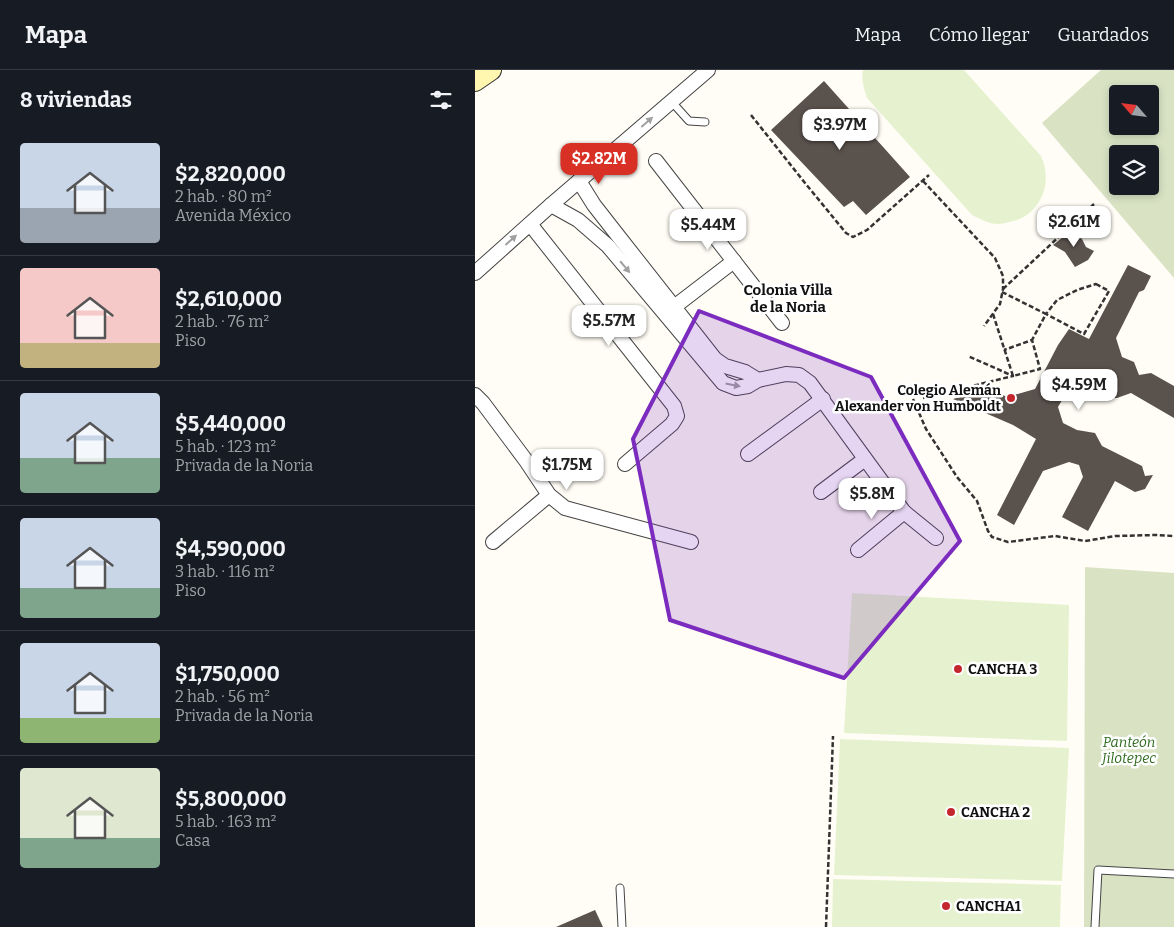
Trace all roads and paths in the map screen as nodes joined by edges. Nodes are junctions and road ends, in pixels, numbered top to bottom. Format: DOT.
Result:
graph roads {
  1 [pos="491,70"];
  2 [pos="708,70"];
  3 [pos="475,81"];
  4 [pos="671,101"];
  5 [pos="751,115"];
  6 [pos="705,122"];
  7 [pos="656,162"];
  8 [pos="929,175"];
  9 [pos="579,181"];
  10 [pos="923,181"];
  11 [pos="1094,204"];
  12 [pos="551,205"];
  13 [pos="530,224"];
  14 [pos="619,237"];
  15 [pos="608,246"];
  16 [pos="734,261"];
  17 [pos="475,273"];
  18 [pos="647,283"];
  19 [pos="1003,290"];
  20 [pos="674,308"];
  21 [pos="993,314"];
  22 [pos="1046,314"];
  23 [pos="782,323"];
  24 [pos="984,326"];
  25 [pos="689,334"];
  26 [pos="1032,340"];
  27 [pos="1004,350"];
  28 [pos="968,356"];
  29 [pos="1013,376"];
  30 [pos="475,395"];
  31 [pos="923,398"];
  32 [pos="823,399"];
  33 [pos="913,399"];
  34 [pos="748,454"];
  35 [pos="865,459"];
  36 [pos="625,464"];
  37 [pos="821,492"];
  38 [pos="549,495"];
  39 [pos="904,512"];
  40 [pos="1174,536"];
  41 [pos="936,538"];
  42 [pos="493,542"];
  43 [pos="691,542"];
  44 [pos="859,550"];
  45 [pos="833,736"];
  46 [pos="1174,874"];
  47 [pos="620,888"];
  48 [pos="622,927"];
  49 [pos="826,927"];
  50 [pos="1095,927"];
  1 -- 3 [label="main road"];
  2 -- 4 [label="street"];
  4 -- 6 [label="lane"];
  9 -- 4 [label="street, one-way"];
  5 -- 10 [label="path"];
  7 -- 16 [label="street"];
  8 -- 10 [label="path"];
  9 -- 12 [label="street"];
  9 -- 14 [label="street"];
  10 -- 19 [label="path"];
  11 -- 19 [label="path"];
  12 -- 13 [label="street"];
  12 -- 15 [label="street"];
  17 -- 13 [label="street, one-way"];
  13 -- 36 [label="street"];
  14 -- 15 [label="street"];
  14 -- 18 [label="street"];
  15 -- 18 [label="street, one-way"];
  16 -- 20 [label="street"];
  16 -- 23 [label="street"];
  18 -- 20 [label="street"];
  18 -- 25 [label="street"];
  19 -- 21 [label="path"];
  19 -- 22 [label="path"];
  20 -- 25 [label="street"];
  21 -- 24 [label="path"];
  21 -- 27 [label="path"];
  22 -- 22 [label="path"];
  22 -- 26 [label="path"];
  25 -- 32 [label="street"];
  26 -- 27 [label="path"];
  26 -- 29 [label="path"];
  27 -- 29 [label="path"];
  28 -- 29 [label="path"];
  29 -- 31 [label="path"];
  30 -- 38 [label="street"];
  32 -- 34 [label="street"];
  32 -- 35 [label="street"];
  33 -- 40 [label="path"];
  35 -- 37 [label="street"];
  35 -- 39 [label="street"];
  38 -- 42 [label="street"];
  38 -- 43 [label="street"];
  39 -- 41 [label="street"];
  39 -- 44 [label="street"];
  45 -- 49 [label="path"];
  46 -- 50 [label="lane"];
  47 -- 48 [label="lane"];
}
